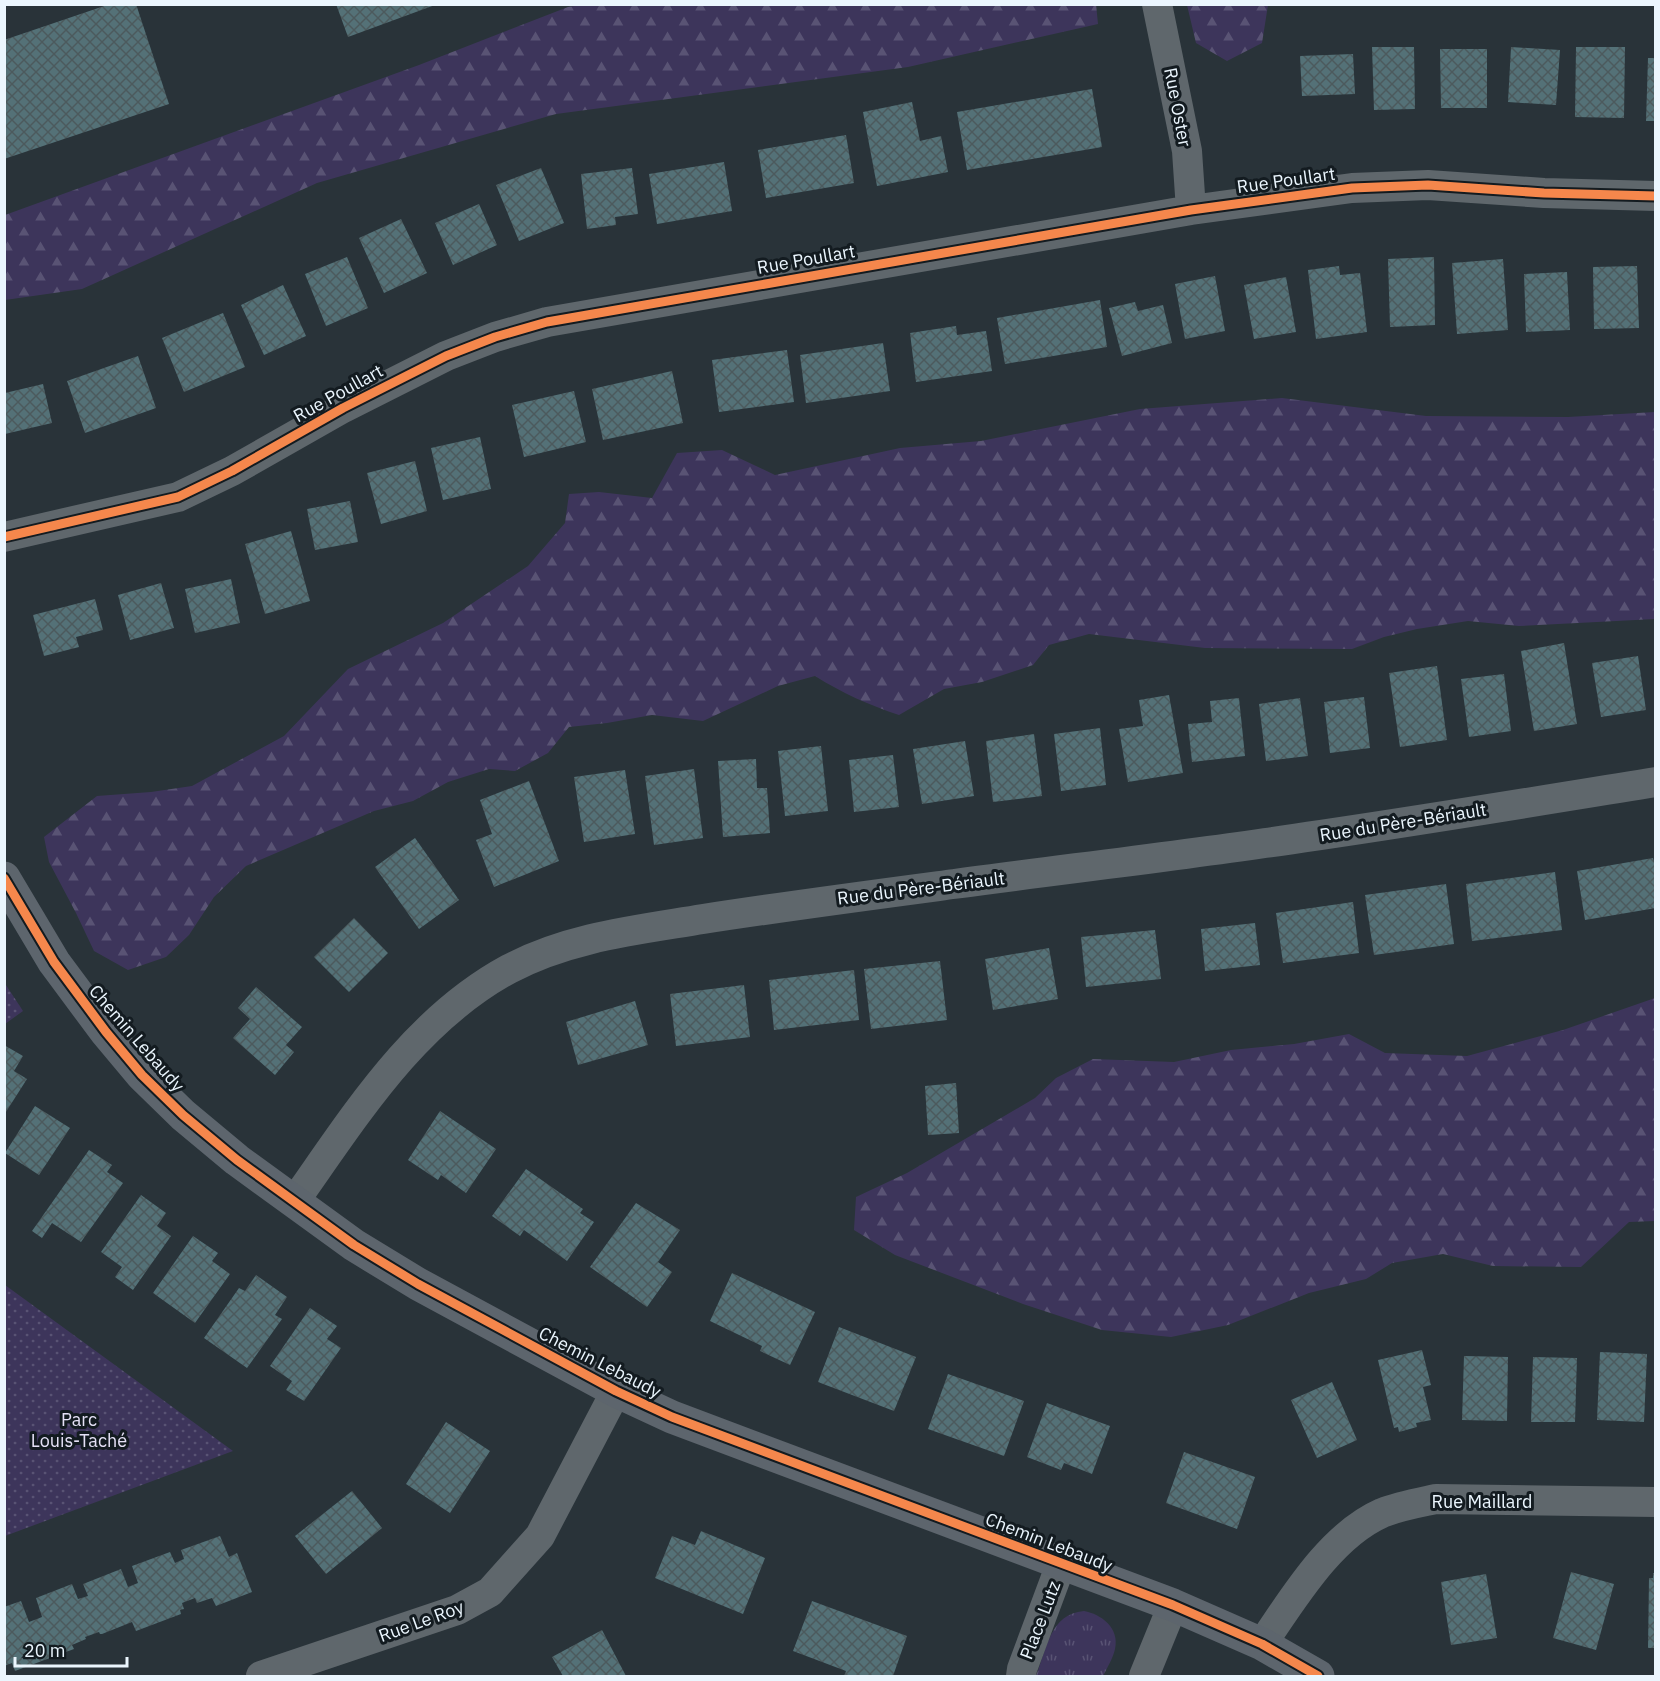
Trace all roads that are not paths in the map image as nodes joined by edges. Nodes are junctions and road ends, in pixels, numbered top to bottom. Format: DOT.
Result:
graph roads {
  1 [pos="1157,4"];
  2 [pos="1656,196"];
  3 [pos="1191,210"];
  4 [pos="4,537"];
  5 [pos="1656,782"];
  6 [pos="4,878"];
  7 [pos="294,1202"];
  8 [pos="616,1391"];
  9 [pos="1656,1502"];
  10 [pos="1061,1564"];
  11 [pos="1173,1605"];
  12 [pos="1262,1644"];
  13 [pos="261,1677"];
  14 [pos="1021,1677"];
  15 [pos="1144,1677"];
  16 [pos="1318,1677"];
  1 -- 3 [label="street, Rue Oster"];
  2 -- 3 [label="street, Rue Poullart"];
  3 -- 4 [label="street, Rue Poullart"];
  5 -- 7 [label="street, Rue du Père-Bériault"];
  6 -- 7 [label="street, Chemin Lebaudy"];
  7 -- 8 [label="street, Chemin Lebaudy"];
  8 -- 10 [label="street, Chemin Lebaudy"];
  8 -- 13 [label="street, Rue Le Roy"];
  9 -- 12 [label="street, Rue Maillard"];
  10 -- 11 [label="street, Chemin Lebaudy"];
  10 -- 14 [label="street, Place Lutz"];
  11 -- 12 [label="street, Chemin Lebaudy"];
  11 -- 15 [label="street"];
  12 -- 16 [label="street, Chemin Lebaudy"];
}
